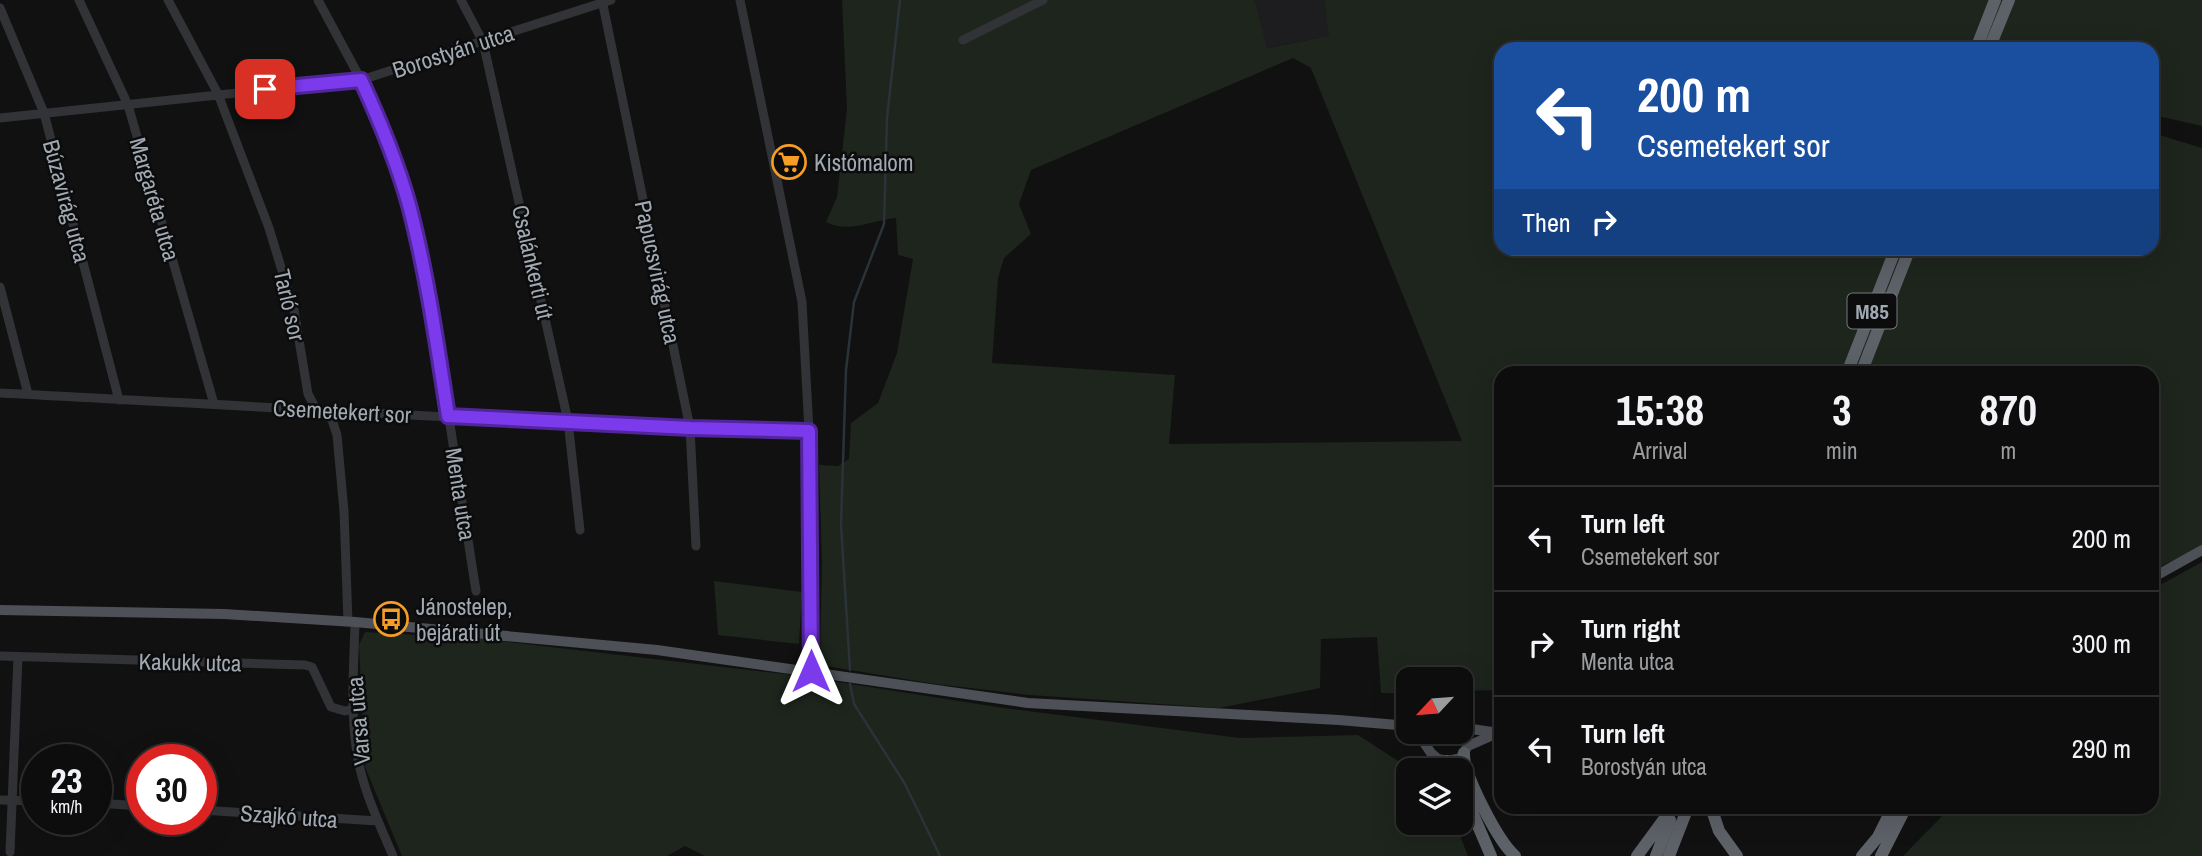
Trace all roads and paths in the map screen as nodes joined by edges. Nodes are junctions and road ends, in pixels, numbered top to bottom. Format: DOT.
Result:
graph roads {
  1 [pos="79,0"];
  2 [pos="168,0"];
  3 [pos="318,0"];
  4 [pos="461,0"];
  5 [pos="740,0"];
  6 [pos="1043,0"];
  7 [pos="1995,0"];
  8 [pos="2009,0"];
  9 [pos="605,1"];
  10 [pos="0,8"];
  11 [pos="963,40"];
  12 [pos="483,42"];
  13 [pos="1979,42"];
  14 [pos="1992,42"];
  15 [pos="361,80"];
  16 [pos="218,94"];
  17 [pos="128,105"];
  18 [pos="44,113"];
  19 [pos="0,118"];
  20 [pos="1893,256"];
  21 [pos="1907,256"];
  22 [pos="0,287"];
  23 [pos="1850,366"];
  24 [pos="1864,366"];
  25 [pos="0,393"];
  26 [pos="28,394"];
  27 [pos="119,400"];
  28 [pos="214,404"];
  29 [pos="321,411"];
  30 [pos="448,416"];
  31 [pos="568,421"];
  32 [pos="690,428"];
  33 [pos="809,431"];
  34 [pos="580,530"];
  35 [pos="696,546"];
  36 [pos="2202,550"];
  37 [pos="2159,574"];
  38 [pos="476,591"];
  39 [pos="0,610"];
  40 [pos="351,622"];
  41 [pos="0,656"];
  42 [pos="18,657"];
  43 [pos="811,671"];
  44 [pos="353,709"];
  45 [pos="1393,726"];
  46 [pos="1474,728"];
  47 [pos="1494,731"];
  48 [pos="1494,736"];
  49 [pos="1468,744"];
  50 [pos="1427,745"];
  51 [pos="1466,750"];
  52 [pos="1437,758"];
  53 [pos="1456,758"];
  54 [pos="0,800"];
  55 [pos="12,800"];
  56 [pos="21,800"];
  57 [pos="217,811"];
  58 [pos="1473,814"];
  59 [pos="1669,814"];
  60 [pos="1671,814"];
  61 [pos="1685,814"];
  62 [pos="1713,814"];
  63 [pos="1890,814"];
  64 [pos="1902,814"];
  65 [pos="377,821"];
  66 [pos="10,852"];
  67 [pos="393,856"];
  68 [pos="1491,856"];
  69 [pos="1515,856"];
  70 [pos="1637,856"];
  71 [pos="1656,856"];
  72 [pos="1669,856"];
  73 [pos="1737,856"];
  74 [pos="1862,856"];
  75 [pos="1881,856"];
  1 -- 17 [label="street, Margaréta utca"];
  2 -- 16 [label="street, Tarló sor"];
  3 -- 15 [label="street, Menta utca"];
  4 -- 12 [label="street, Csalánkerti út"];
  5 -- 33 [label="street"];
  6 -- 11 [label="street"];
  7 -- 13 [label="highway"];
  8 -- 14 [label="highway"];
  9 -- 12 [label="street, Borostyán utca"];
  9 -- 32 [label="street, Papucsvirág utca"];
  10 -- 18 [label="street, Búzavirág utca"];
  12 -- 15 [label="street, Borostyán utca"];
  12 -- 31 [label="street, Csalánkerti út"];
  15 -- 16 [label="street, Borostyán utca"];
  15 -- 30 [label="street, Menta utca"];
  16 -- 17 [label="street, Borostyán utca"];
  16 -- 29 [label="street, Tarló sor"];
  17 -- 18 [label="street, Borostyán utca"];
  17 -- 28 [label="street, Margaréta utca"];
  18 -- 19 [label="street, Borostyán utca"];
  18 -- 27 [label="street, Búzavirág utca"];
  20 -- 23 [label="highway, M85"];
  21 -- 24 [label="highway, M85"];
  22 -- 26 [label="street"];
  25 -- 26 [label="street, Csemetekert sor"];
  26 -- 27 [label="street, Csemetekert sor"];
  27 -- 28 [label="street, Csemetekert sor"];
  28 -- 29 [label="street, Csemetekert sor"];
  29 -- 30 [label="street, Csemetekert sor"];
  29 -- 40 [label="street, Tarló sor"];
  30 -- 31 [label="street, Csemetekert sor"];
  30 -- 38 [label="street, Menta utca"];
  31 -- 32 [label="street, Csemetekert sor"];
  31 -- 34 [label="street, Csalánkerti út"];
  32 -- 33 [label="street, Csemetekert sor"];
  32 -- 35 [label="street, Papucsvirág utca"];
  33 -- 43 [label="street"];
  36 -- 37 [label="main road"];
  39 -- 40 [label="main road"];
  40 -- 43 [label="main road"];
  40 -- 44 [label="street, Varsa utca"];
  41 -- 42 [label="street, Kakukk utca"];
  42 -- 44 [label="street, Kakukk utca"];
  42 -- 55 [label="street"];
  43 -- 45 [label="main road"];
  44 -- 65 [label="street, Varsa utca"];
  45 -- 50 [label="main road"];
  46 -- 47 [label="main road"];
  48 -- 51 [label="main road"];
  49 -- 51 [label="main road"];
  50 -- 52 [label="main road"];
  51 -- 53 [label="main road"];
  51 -- 69 [label="highway"];
  54 -- 55 [label="street"];
  55 -- 56 [label="street"];
  55 -- 66 [label="street"];
  57 -- 65 [label="street, Szajkó utca"];
  58 -- 68 [label="highway"];
  59 -- 70 [label="highway"];
  60 -- 71 [label="highway"];
  61 -- 72 [label="highway"];
  62 -- 73 [label="highway"];
  63 -- 74 [label="highway"];
  64 -- 75 [label="highway"];
  65 -- 67 [label="street, Varsa utca"];
}
